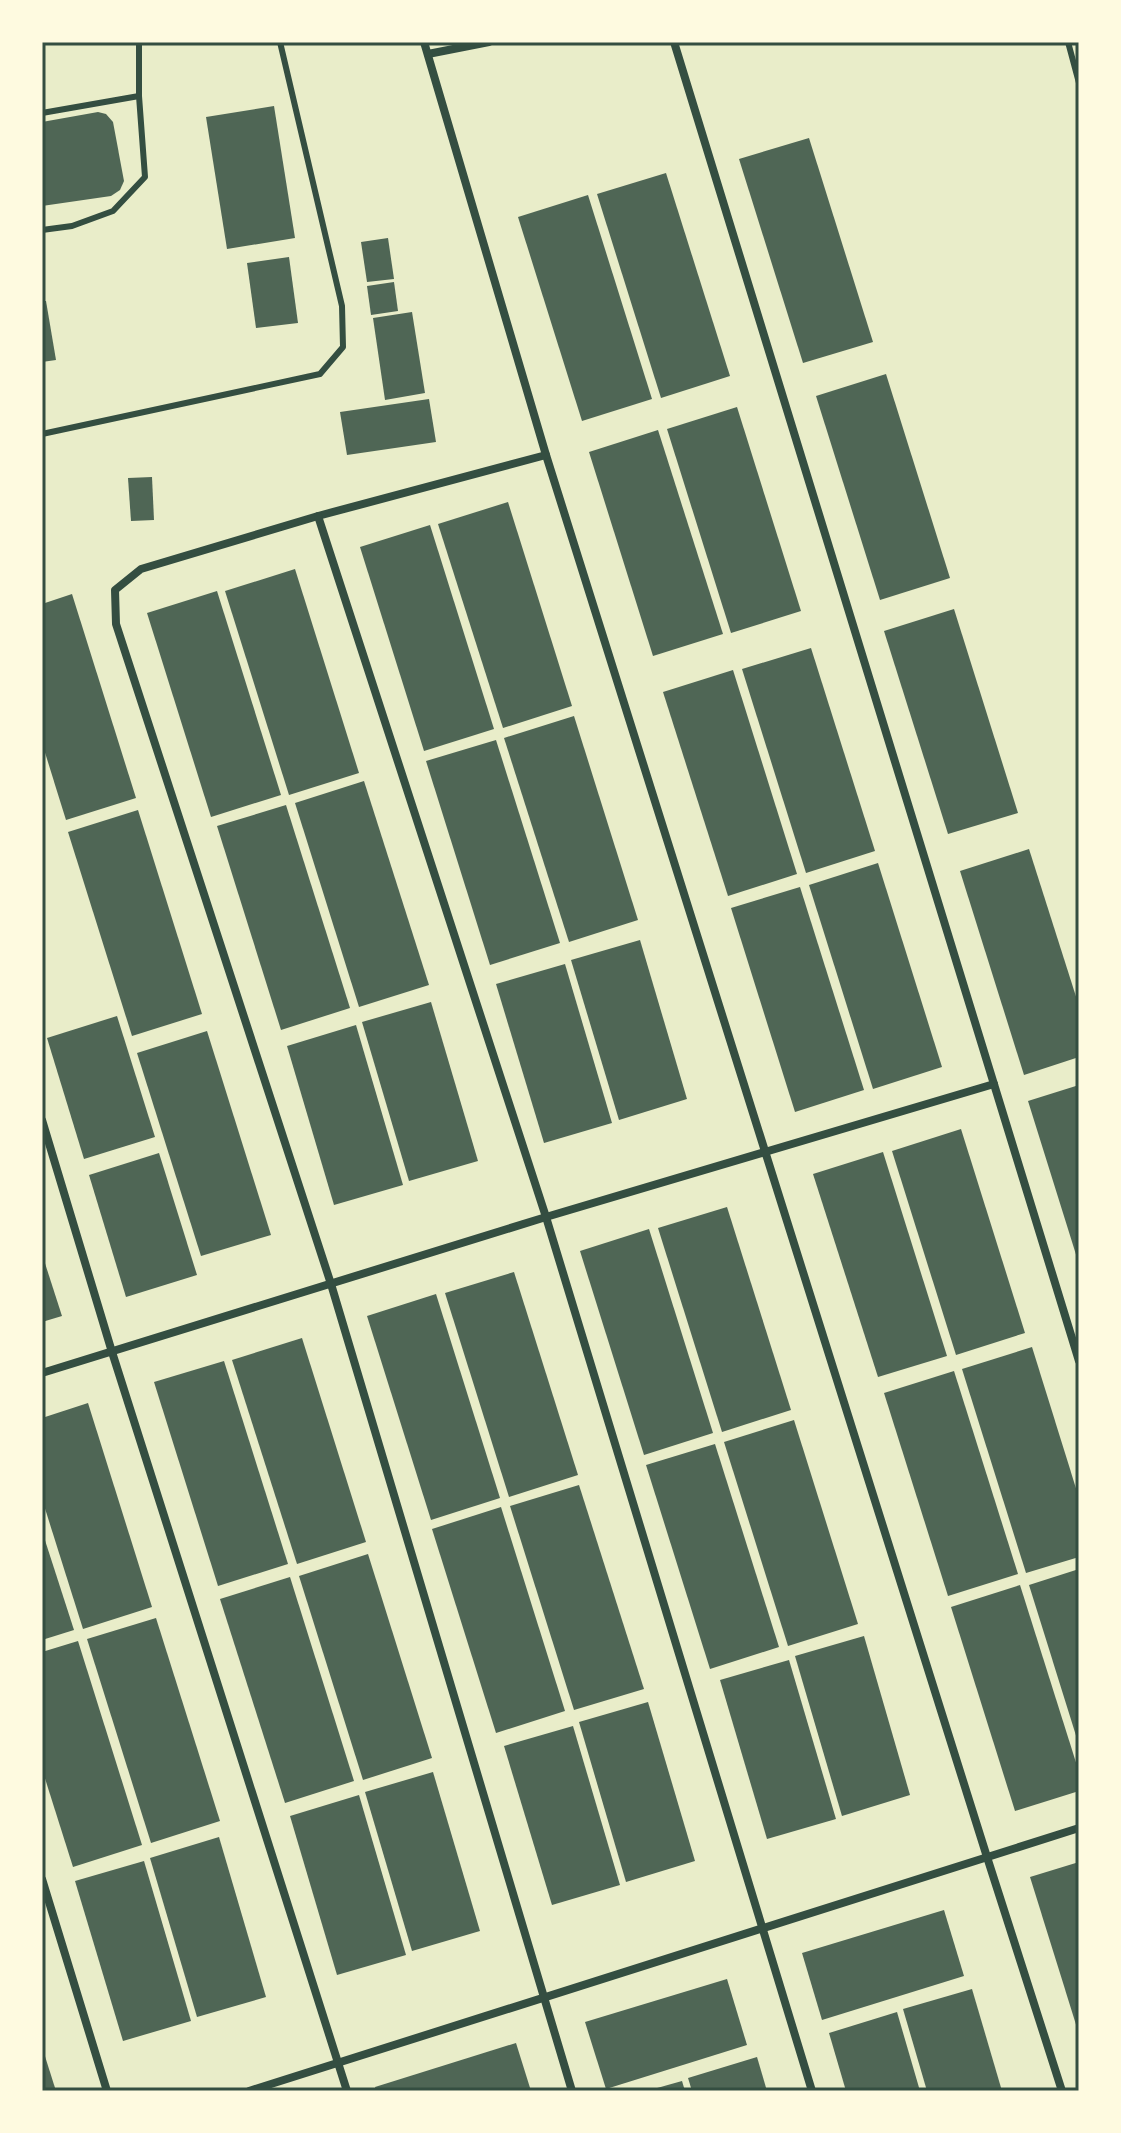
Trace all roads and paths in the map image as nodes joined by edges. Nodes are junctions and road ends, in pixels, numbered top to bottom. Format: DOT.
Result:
graph roads {
  1 [pos="139,42"];
  2 [pos="280,42"];
  3 [pos="424,42"];
  4 [pos="489,42"];
  5 [pos="674,42"];
  6 [pos="1068,42"];
  7 [pos="428,54"];
  8 [pos="1079,83"];
  9 [pos="139,96"];
  10 [pos="42,113"];
  11 [pos="42,230"];
  12 [pos="42,434"];
  13 [pos="546,455"];
  14 [pos="318,516"];
  15 [pos="994,1084"];
  16 [pos="42,1120"];
  17 [pos="766,1152"];
  18 [pos="546,1217"];
  19 [pos="331,1284"];
  20 [pos="112,1352"];
  21 [pos="1079,1361"];
  22 [pos="42,1373"];
  23 [pos="1079,1828"];
  24 [pos="987,1857"];
  25 [pos="42,1879"];
  26 [pos="764,1928"];
  27 [pos="543,1998"];
  28 [pos="338,2063"];
  29 [pos="107,2091"];
  30 [pos="249,2091"];
  31 [pos="347,2091"];
  32 [pos="572,2091"];
  33 [pos="812,2091"];
  34 [pos="1062,2091"];
  1 -- 9 [label="lane"];
  2 -- 12 [label="lane"];
  3 -- 7 [label="street"];
  4 -- 7 [label="street"];
  5 -- 15 [label="street"];
  6 -- 8 [label="lane"];
  7 -- 13 [label="street"];
  9 -- 10 [label="lane"];
  9 -- 11 [label="lane"];
  13 -- 14 [label="street"];
  13 -- 17 [label="street"];
  14 -- 18 [label="street"];
  14 -- 19 [label="street"];
  15 -- 17 [label="street"];
  15 -- 21 [label="street"];
  16 -- 20 [label="street"];
  17 -- 18 [label="street"];
  17 -- 24 [label="street"];
  18 -- 19 [label="street"];
  18 -- 26 [label="street"];
  19 -- 20 [label="street"];
  19 -- 27 [label="street"];
  20 -- 22 [label="street"];
  20 -- 28 [label="street"];
  23 -- 24 [label="street"];
  24 -- 26 [label="street"];
  24 -- 34 [label="street"];
  25 -- 29 [label="street"];
  26 -- 27 [label="street"];
  26 -- 33 [label="street"];
  27 -- 28 [label="street"];
  27 -- 32 [label="street"];
  28 -- 30 [label="street"];
  28 -- 31 [label="street"];
}
